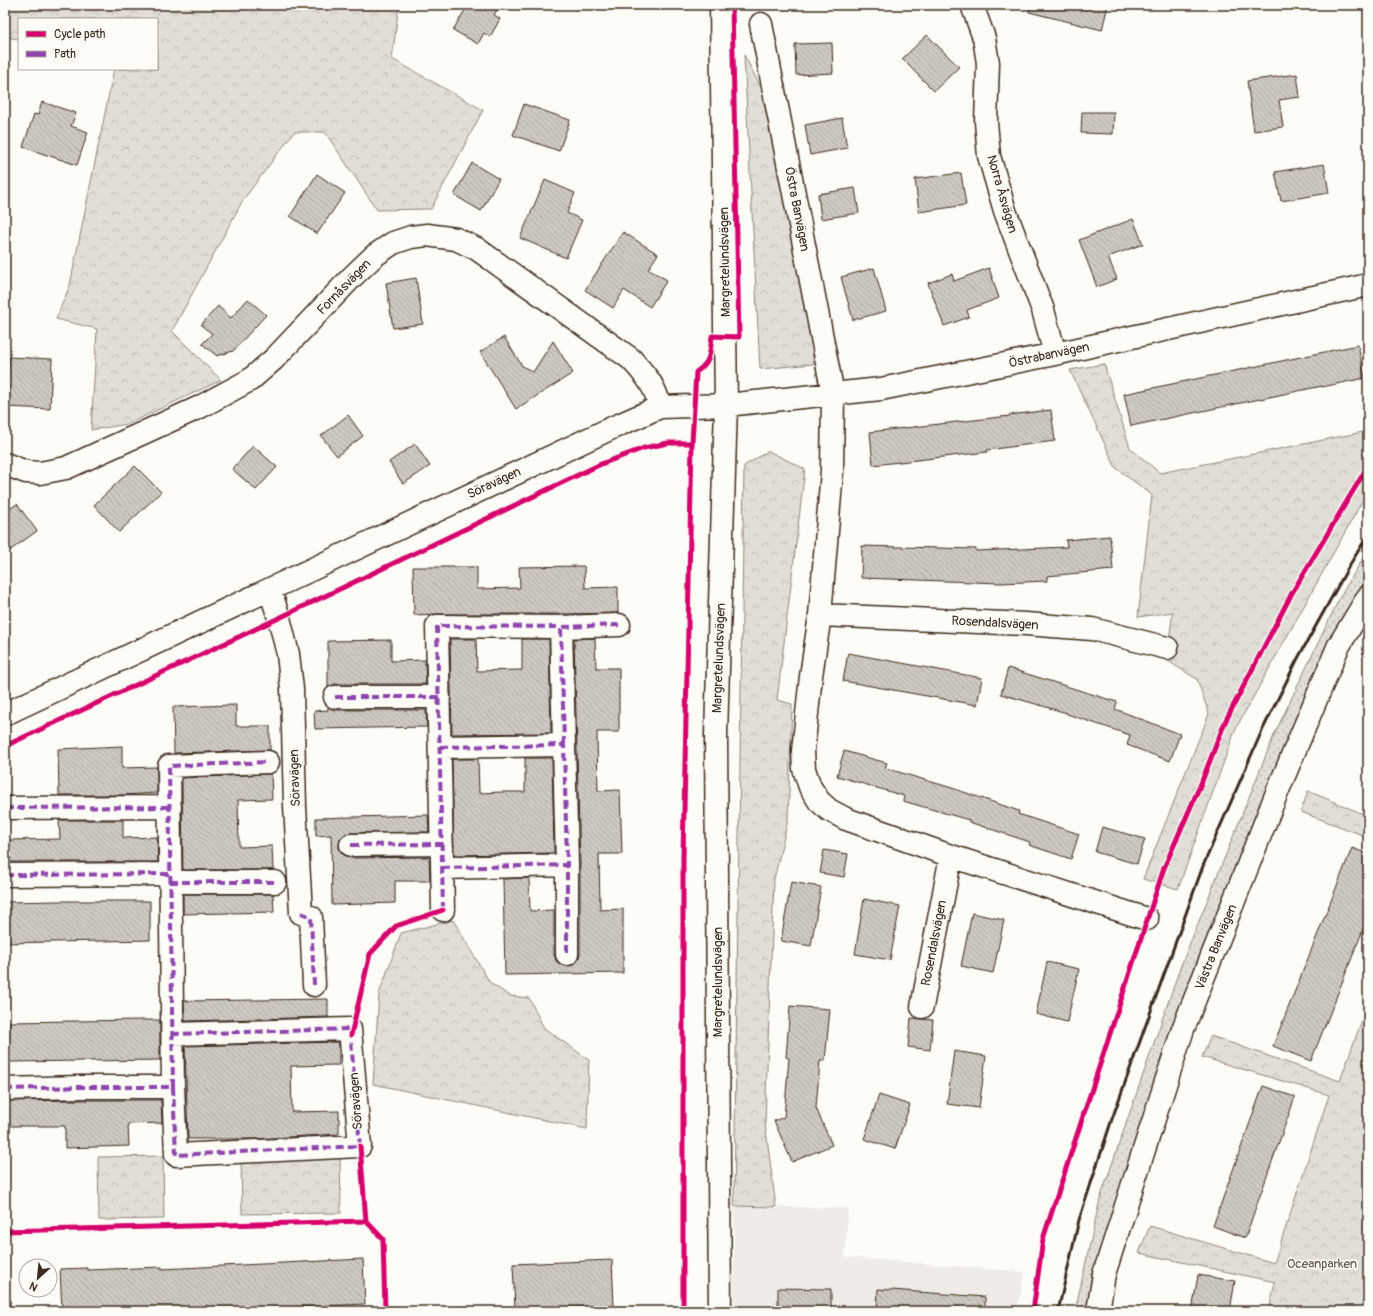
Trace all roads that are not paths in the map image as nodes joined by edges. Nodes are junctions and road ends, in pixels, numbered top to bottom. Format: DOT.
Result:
graph roads {
  1 [pos="721,5"];
  2 [pos="972,5"];
  3 [pos="761,24"];
  4 [pos="1368,285"];
  5 [pos="1055,354"];
  6 [pos="833,394"];
  7 [pos="726,405"];
  8 [pos="660,407"];
  9 [pos="5,464"];
  10 [pos="270,590"];
  11 [pos="1368,596"];
  12 [pos="820,615"];
  13 [pos="619,625"];
  14 [pos="561,627"];
  15 [pos="1167,648"];
  16 [pos="335,697"];
  17 [pos="439,697"];
  18 [pos="5,714"];
  19 [pos="564,745"];
  20 [pos="440,747"];
  21 [pos="268,762"];
  22 [pos="170,807"];
  23 [pos="5,808"];
  24 [pos="442,844"];
  25 [pos="351,845"];
  26 [pos="951,856"];
  27 [pos="567,865"];
  28 [pos="442,868"];
  29 [pos="5,875"];
  30 [pos="170,878"];
  31 [pos="275,882"];
  32 [pos="443,910"];
  33 [pos="1147,920"];
  34 [pos="567,954"];
  35 [pos="314,985"];
  36 [pos="922,1007"];
  37 [pos="173,1034"];
  38 [pos="173,1087"];
  39 [pos="5,1090"];
  40 [pos="720,1311"];
  41 [pos="1098,1311"];
  1 -- 7 [label="street, Margretelundsvägen"];
  2 -- 5 [label="street, Norra Åsvägen"];
  3 -- 6 [label="street, Östra Banvägen"];
  4 -- 5 [label="street, Östrabanvägen"];
  5 -- 6 [label="street, Östrabanvägen"];
  6 -- 7 [label="street, Östrabanvägen"];
  6 -- 12 [label="street"];
  7 -- 8 [label="street, Söravägen"];
  7 -- 40 [label="street, Margretelundsvägen"];
  8 -- 9 [label="street, Fornåsvägen"];
  8 -- 10 [label="street, Söravägen"];
  10 -- 18 [label="street, Söravägen"];
  10 -- 35 [label="street, Söravägen"];
  11 -- 41 [label="street, Västra Banvägen"];
  12 -- 15 [label="street, Rosendalsvägen"];
  12 -- 26 [label="street"];
  13 -- 14 [label="street"];
  14 -- 17 [label="street"];
  14 -- 19 [label="street"];
  16 -- 17 [label="street"];
  17 -- 20 [label="street"];
  19 -- 20 [label="street"];
  19 -- 27 [label="street"];
  20 -- 24 [label="street"];
  21 -- 22 [label="street, Söravägen"];
  22 -- 23 [label="street"];
  22 -- 30 [label="street, Söravägen"];
  24 -- 25 [label="street"];
  24 -- 28 [label="street"];
  26 -- 33 [label="street"];
  26 -- 36 [label="street, Rosendalsvägen"];
  27 -- 28 [label="street"];
  27 -- 34 [label="street"];
  28 -- 32 [label="street"];
  29 -- 30 [label="street"];
  30 -- 31 [label="street"];
  30 -- 37 [label="street, Söravägen"];
  37 -- 38 [label="street, Söravägen"];
  37 -- 38 [label="street, Söravägen"];
  38 -- 39 [label="street"];
}
